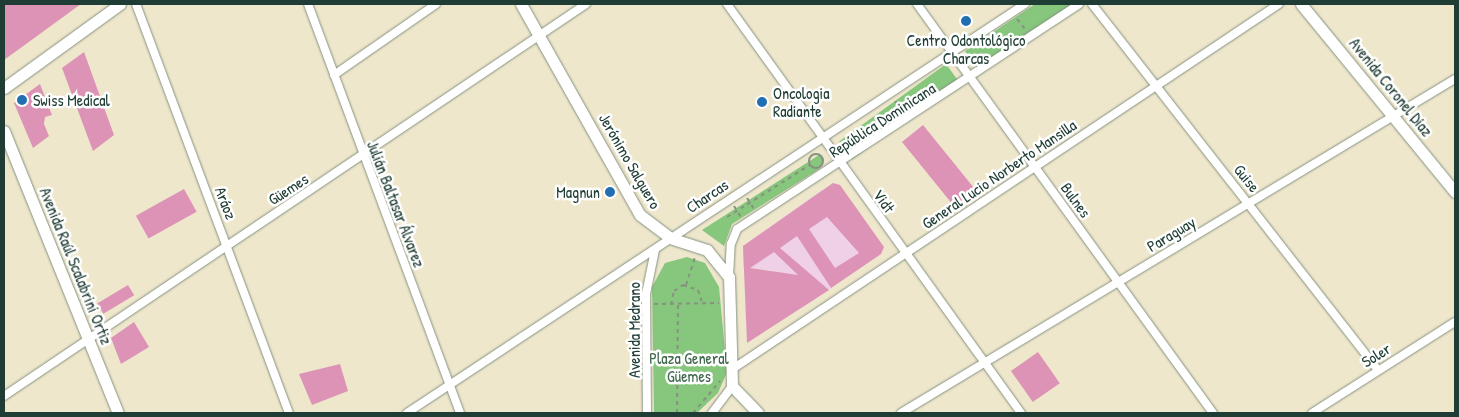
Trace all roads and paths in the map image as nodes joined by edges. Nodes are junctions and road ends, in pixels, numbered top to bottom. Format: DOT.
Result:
graph roads {
  1 [pos="120,4"];
  2 [pos="136,4"];
  3 [pos="308,4"];
  4 [pos="436,4"];
  5 [pos="521,4"];
  6 [pos="586,4"];
  7 [pos="727,4"];
  8 [pos="916,4"];
  9 [pos="1025,4"];
  10 [pos="1079,4"];
  11 [pos="1092,4"];
  12 [pos="1278,4"];
  13 [pos="1301,4"];
  14 [pos="1012,12"];
  15 [pos="1031,36"];
  16 [pos="541,38"];
  17 [pos="953,52"];
  18 [pos="334,75"];
  19 [pos="972,78"];
  20 [pos="1455,79"];
  21 [pos="1156,86"];
  22 [pos="4,88"];
  23 [pos="890,93"];
  24 [pos="1394,116"];
  25 [pos="908,119"];
  26 [pos="4,131"];
  27 [pos="821,138"];
  28 [pos="848,143"];
  29 [pos="832,155"];
  30 [pos="363,156"];
  31 [pos="840,164"];
  32 [pos="810,165"];
  33 [pos="776,168"];
  34 [pos="1034,168"];
  35 [pos="763,176"];
  36 [pos="785,181"];
  37 [pos="742,190"];
  38 [pos="771,190"];
  39 [pos="1455,192"];
  40 [pos="793,193"];
  41 [pos="728,198"];
  42 [pos="779,202"];
  43 [pos="750,203"];
  44 [pos="1249,203"];
  45 [pos="719,205"];
  46 [pos="737,211"];
  47 [pos="758,215"];
  48 [pos="727,217"];
  49 [pos="745,223"];
  50 [pos="737,229"];
  51 [pos="670,238"];
  52 [pos="227,245"];
  53 [pos="699,245"];
  54 [pos="656,248"];
  55 [pos="905,253"];
  56 [pos="729,277"];
  57 [pos="1119,282"];
  58 [pos="686,286"];
  59 [pos="646,294"];
  60 [pos="702,302"];
  61 [pos="730,303"];
  62 [pos="678,304"];
  63 [pos="671,305"];
  64 [pos="1455,322"];
  65 [pos="88,337"];
  66 [pos="985,363"];
  67 [pos="734,368"];
  68 [pos="1378,370"];
  69 [pos="732,386"];
  70 [pos="450,387"];
  71 [pos="4,396"];
  72 [pos="118,413"];
  73 [pos="289,413"];
  74 [pos="406,413"];
  75 [pos="460,413"];
  76 [pos="647,413"];
  77 [pos="677,413"];
  78 [pos="693,413"];
  79 [pos="712,413"];
  80 [pos="758,413"];
  81 [pos="901,413"];
  82 [pos="1021,413"];
  83 [pos="1213,413"];
  84 [pos="1312,413"];
  1 -- 22 [label="main road"];
  2 -- 52 [label="street, Aráoz"];
  3 -- 18 [label="street, Julián Baltasar Álvarez"];
  4 -- 18 [label="street"];
  5 -- 16 [label="main road, Jerónimo Salguero"];
  6 -- 16 [label="street, Güemes"];
  7 -- 27 [label="street, Vidt"];
  8 -- 17 [label="street, Bulnes"];
  9 -- 14 [label="street, Charcas"];
  10 -- 15 [label="street, República Dominicana"];
  11 -- 21 [label="street, Guise"];
  12 -- 21 [label="street, General Lucio Norberto Mansilla"];
  13 -- 24 [label="main road, Avenida Coronel Díaz"];
  14 -- 15 [label="path"];
  14 -- 17 [label="street, Charcas"];
  15 -- 19 [label="street, República Dominicana"];
  16 -- 30 [label="street, Güemes"];
  16 -- 51 [label="main road, Jerónimo Salguero"];
  17 -- 19 [label="street, Bulnes"];
  17 -- 23 [label="street, Charcas"];
  18 -- 30 [label="street, Julián Baltasar Álvarez"];
  19 -- 25 [label="street, República Dominicana"];
  19 -- 34 [label="street, Bulnes"];
  20 -- 24 [label="street, Paraguay"];
  21 -- 34 [label="street, General Lucio Norberto Mansilla"];
  21 -- 44 [label="street, Guise"];
  23 -- 25 [label="path"];
  23 -- 27 [label="street, Charcas"];
  24 -- 39 [label="main road, Avenida Coronel Díaz"];
  24 -- 44 [label="street, Paraguay"];
  25 -- 31 [label="street, República Dominicana"];
  26 -- 65 [label="main road, Avenida Raúl Scalabrini Ortiz"];
  27 -- 29 [label="street, Vidt"];
  27 -- 33 [label="street, Charcas"];
  28 -- 29 [label="lane"];
  29 -- 31 [label="street, Vidt"];
  30 -- 52 [label="street, Güemes"];
  30 -- 70 [label="street, Julián Baltasar Álvarez"];
  31 -- 40 [label="street, República Dominicana"];
  31 -- 55 [label="street, Vidt"];
  32 -- 32 [label="path"];
  32 -- 36 [label="path"];
  33 -- 35 [label="street, Charcas"];
  33 -- 36 [label="path"];
  34 -- 55 [label="street, General Lucio Norberto Mansilla"];
  34 -- 57 [label="street, Bulnes"];
  35 -- 37 [label="street, Charcas"];
  35 -- 38 [label="path"];
  36 -- 38 [label="path"];
  36 -- 40 [label="path"];
  37 -- 41 [label="street, Charcas"];
  37 -- 43 [label="path"];
  38 -- 42 [label="path"];
  38 -- 43 [label="path"];
  40 -- 42 [label="street, República Dominicana"];
  41 -- 45 [label="street, Charcas"];
  41 -- 46 [label="path"];
  42 -- 47 [label="street, República Dominicana"];
  43 -- 46 [label="path"];
  43 -- 47 [label="path"];
  44 -- 57 [label="street, Paraguay"];
  44 -- 68 [label="street, Guise"];
  45 -- 48 [label="path"];
  45 -- 51 [label="street, Charcas"];
  46 -- 48 [label="path"];
  46 -- 49 [label="path"];
  47 -- 49 [label="street, República Dominicana"];
  48 -- 50 [label="path"];
  49 -- 50 [label="street, República Dominicana"];
  50 -- 56 [label="street"];
  51 -- 53 [label="main road, Jerónimo Salguero"];
  51 -- 54 [label="street, Charcas"];
  52 -- 65 [label="street, Güemes"];
  52 -- 73 [label="street, Aráoz"];
  53 -- 56 [label="main road"];
  53 -- 58 [label="path"];
  54 -- 59 [label="street, Avenida Medrano"];
  54 -- 70 [label="street, Charcas"];
  55 -- 66 [label="street, Vidt"];
  55 -- 67 [label="street, General Lucio Norberto Mansilla"];
  56 -- 61 [label="main road"];
  57 -- 66 [label="street, Paraguay"];
  57 -- 83 [label="street, Bulnes"];
  58 -- 60 [label="path"];
  58 -- 63 [label="path"];
  59 -- 63 [label="path"];
  59 -- 76 [label="street, Avenida Medrano"];
  60 -- 61 [label="path"];
  60 -- 62 [label="path"];
  61 -- 67 [label="main road"];
  62 -- 63 [label="path"];
  62 -- 77 [label="path"];
  64 -- 68 [label="street, Soler"];
  65 -- 71 [label="street, Güemes"];
  65 -- 72 [label="main road, Avenida Raúl Scalabrini Ortiz"];
  66 -- 81 [label="street, Paraguay"];
  66 -- 82 [label="street, Vidt"];
  67 -- 69 [label="main road"];
  67 -- 78 [label="path"];
  68 -- 84 [label="street, Soler"];
  69 -- 79 [label="street"];
  69 -- 80 [label="main road"];
  70 -- 74 [label="street, Charcas"];
  70 -- 75 [label="street, Julián Baltasar Álvarez"];
}
